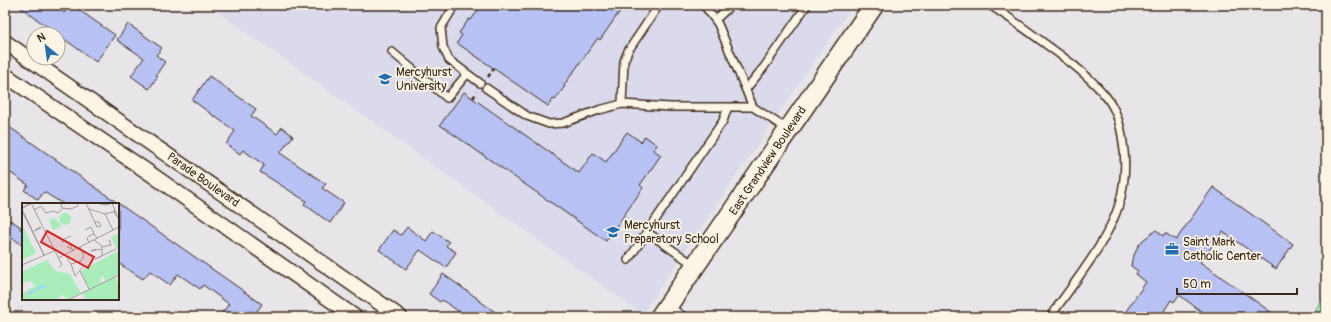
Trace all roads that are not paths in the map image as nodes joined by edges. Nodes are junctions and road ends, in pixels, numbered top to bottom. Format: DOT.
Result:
graph roads {
  1 [pos="455,5"];
  2 [pos="660,5"];
  3 [pos="704,5"];
  4 [pos="730,5"];
  5 [pos="807,5"];
  6 [pos="874,5"];
  7 [pos="990,5"];
  8 [pos="715,20"];
  9 [pos="5,42"];
  10 [pos="392,52"];
  11 [pos="467,74"];
  12 [pos="5,75"];
  13 [pos="746,89"];
  14 [pos="622,104"];
  15 [pos="728,107"];
  16 [pos="753,107"];
  17 [pos="789,130"];
  18 [pos="647,232"];
  19 [pos="628,260"];
  20 [pos="696,267"];
  21 [pos="664,311"];
  22 [pos="355,317"];
  23 [pos="400,317"];
  24 [pos="684,317"];
  25 [pos="1050,317"];
  1 -- 11 [label="lane"];
  2 -- 14 [label="lane"];
  3 -- 8 [label="lane"];
  4 -- 8 [label="lane"];
  5 -- 13 [label="lane"];
  6 -- 17 [label="street, East Grandview Boulevard"];
  7 -- 25 [label="lane"];
  8 -- 13 [label="lane"];
  9 -- 23 [label="street, Parade Boulevard"];
  10 -- 11 [label="lane"];
  11 -- 14 [label="lane"];
  12 -- 22 [label="street, Parade Boulevard"];
  13 -- 16 [label="lane"];
  14 -- 15 [label="lane"];
  15 -- 16 [label="lane"];
  15 -- 18 [label="lane"];
  16 -- 17 [label="lane"];
  17 -- 20 [label="street, East Grandview Boulevard"];
  18 -- 19 [label="lane"];
  18 -- 20 [label="lane"];
  20 -- 21 [label="street, East Grandview Boulevard"];
  21 -- 24 [label="lane"];
}
